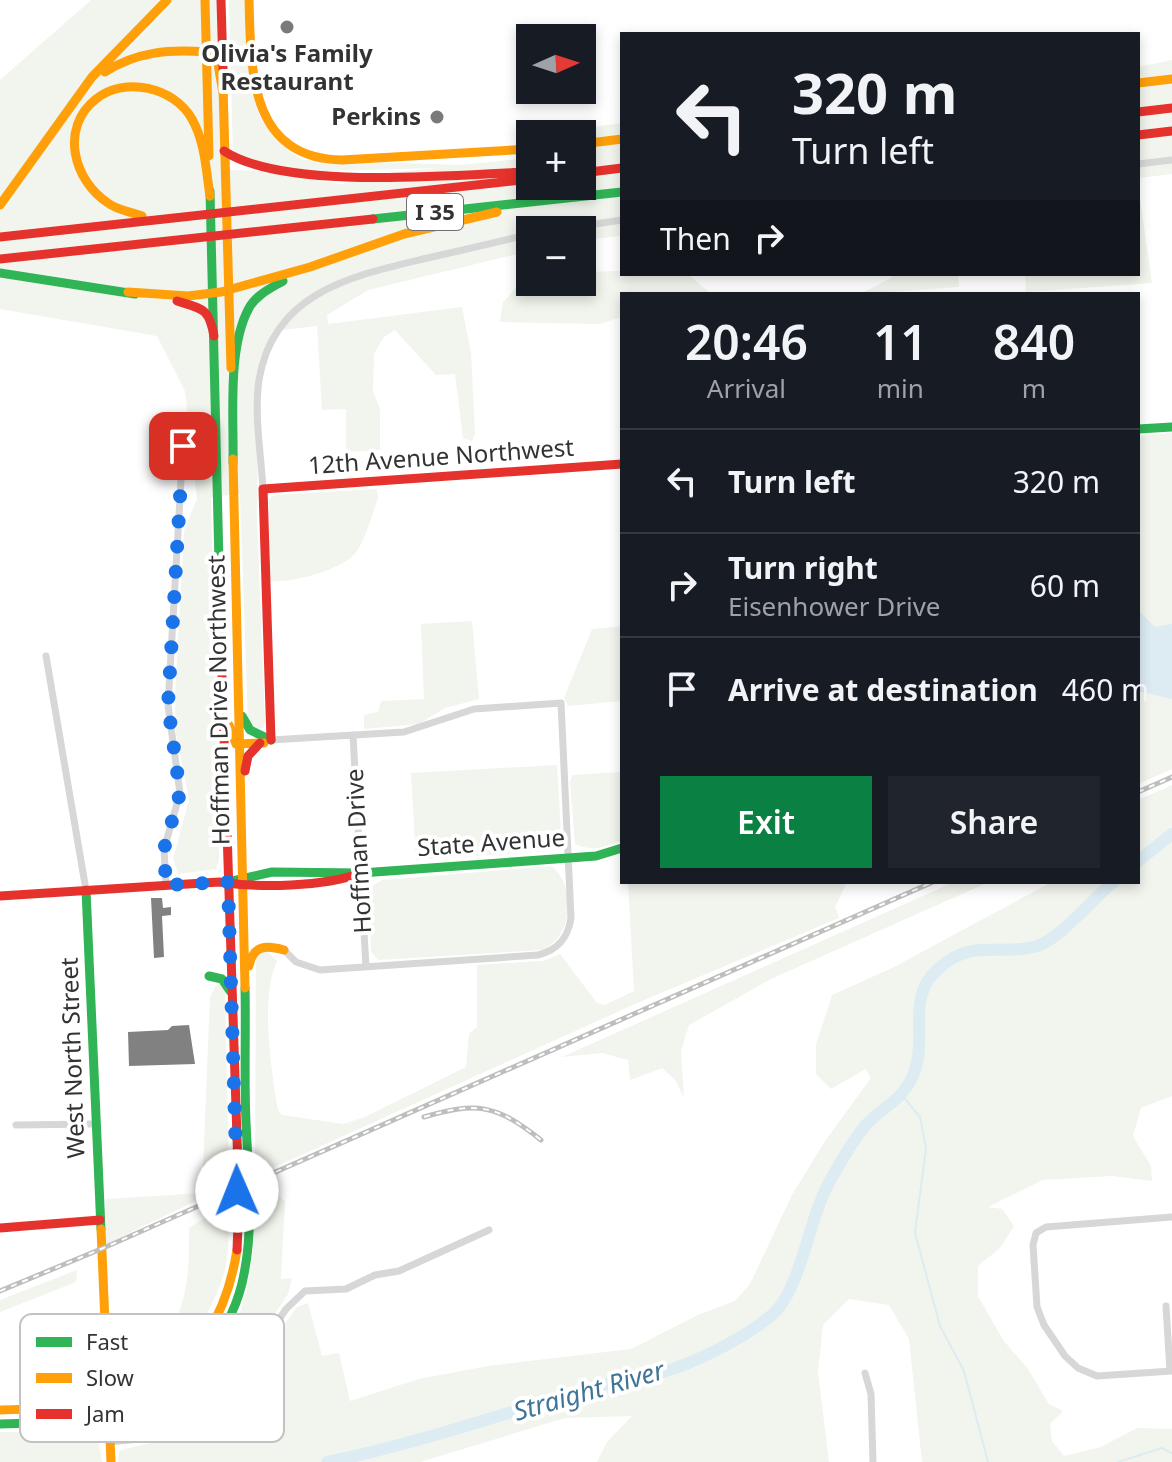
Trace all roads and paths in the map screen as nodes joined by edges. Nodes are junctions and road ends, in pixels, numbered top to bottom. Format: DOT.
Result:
graph roads {
  1 [pos="167,0"];
  2 [pos="205,0"];
  3 [pos="221,0"];
  4 [pos="249,0"];
  5 [pos="206,52"];
  6 [pos="1172,79"];
  7 [pos="1140,83"];
  8 [pos="223,93"];
  9 [pos="73,104"];
  10 [pos="1170,109"];
  11 [pos="1140,112"];
  12 [pos="1172,131"];
  13 [pos="1140,135"];
  14 [pos="620,139"];
  15 [pos="596,142"];
  16 [pos="224,151"];
  17 [pos="516,151"];
  18 [pos="1172,160"];
  19 [pos="1140,164"];
  20 [pos="620,168"];
  21 [pos="596,171"];
  22 [pos="516,172"];
  23 [pos="516,181"];
  24 [pos="620,192"];
  25 [pos="596,195"];
  26 [pos="210,196"];
  27 [pos="545,200"];
  28 [pos="566,200"];
  29 [pos="0,205"];
  30 [pos="177,217"];
  31 [pos="620,220"];
  32 [pos="596,224"];
  33 [pos="0,237"];
  34 [pos="516,237"];
  35 [pos="0,259"];
  36 [pos="310,267"];
  37 [pos="0,273"];
  38 [pos="228,290"];
  39 [pos="128,292"];
  40 [pos="212,294"];
  41 [pos="214,336"];
  42 [pos="1172,427"];
  43 [pos="1140,429"];
  44 [pos="183,446"];
  45 [pos="233,463"];
  46 [pos="620,464"];
  47 [pos="263,489"];
  48 [pos="222,646"];
  49 [pos="46,656"];
  50 [pos="240,707"];
  51 [pos="353,735"];
  52 [pos="267,741"];
  53 [pos="241,744"];
  54 [pos="242,791"];
  55 [pos="620,849"];
  56 [pos="568,858"];
  57 [pos="361,873"];
  58 [pos="244,875"];
  59 [pos="228,882"];
  60 [pos="166,885"];
  61 [pos="244,886"];
  62 [pos="86,890"];
  63 [pos="0,896"];
  64 [pos="284,950"];
  65 [pos="230,953"];
  66 [pos="366,967"];
  67 [pos="232,996"];
  68 [pos="247,997"];
  69 [pos="96,1124"];
  70 [pos="16,1125"];
  71 [pos="1172,1217"];
  72 [pos="100,1220"];
  73 [pos="0,1228"];
  74 [pos="489,1230"];
  75 [pos="1166,1306"];
  76 [pos="104,1314"];
  77 [pos="218,1314"];
  78 [pos="231,1314"];
  79 [pos="283,1314"];
  80 [pos="1171,1371"];
  81 [pos="865,1373"];
  82 [pos="0,1410"];
  83 [pos="20,1410"];
  84 [pos="0,1424"];
  85 [pos="20,1424"];
  86 [pos="109,1442"];
  87 [pos="110,1458"];
  88 [pos="873,1462"];
  1 -- 9 [label="main road"];
  2 -- 5 [label="main road, Hoffman Drive Northwest"];
  3 -- 8 [label="main road, Hoffman Drive Northwest"];
  4 -- 17 [label="main road"];
  5 -- 8 [label="main road"];
  5 -- 9 [label="main road"];
  5 -- 26 [label="main road, Hoffman Drive Northwest"];
  6 -- 7 [label="main road"];
  8 -- 16 [label="main road, Hoffman Drive Northwest"];
  9 -- 29 [label="main road"];
  10 -- 11 [label="main road"];
  12 -- 13 [label="main road"];
  14 -- 15 [label="main road"];
  16 -- 22 [label="main road"];
  16 -- 38 [label="main road, Hoffman Drive Northwest"];
  18 -- 19 [label="street"];
  20 -- 21 [label="main road"];
  23 -- 30 [label="main road, I 35"];
  24 -- 25 [label="main road, I 35"];
  26 -- 30 [label="main road"];
  26 -- 40 [label="main road, Hoffman Drive Northwest"];
  27 -- 35 [label="main road, I 35"];
  28 -- 36 [label="main road"];
  30 -- 33 [label="main road, I 35"];
  31 -- 32 [label="street"];
  34 -- 47 [label="street"];
  36 -- 38 [label="main road"];
  36 -- 45 [label="main road"];
  37 -- 39 [label="main road"];
  38 -- 40 [label="main road"];
  38 -- 45 [label="main road, Hoffman Drive Northwest"];
  39 -- 40 [label="main road"];
  39 -- 41 [label="main road"];
  40 -- 41 [label="main road, Hoffman Drive Northwest"];
  41 -- 48 [label="main road, Hoffman Drive Northwest"];
  42 -- 43 [label="main road"];
  44 -- 60 [label="street"];
  45 -- 50 [label="main road, Hoffman Drive Northwest"];
  46 -- 47 [label="main road, 12th Avenue Northwest"];
  47 -- 52 [label="main road"];
  48 -- 53 [label="main road"];
  48 -- 59 [label="main road, Hoffman Drive Northwest"];
  49 -- 62 [label="street, West North Street"];
  50 -- 52 [label="main road"];
  50 -- 53 [label="main road, Hoffman Drive Northwest"];
  51 -- 52 [label="street"];
  51 -- 56 [label="street"];
  51 -- 57 [label="street, Hoffman Drive"];
  52 -- 53 [label="main road"];
  52 -- 54 [label="main road"];
  53 -- 54 [label="main road, Hoffman Drive Northwest"];
  54 -- 58 [label="main road, Hoffman Drive Northwest"];
  55 -- 56 [label="main road, State Avenue"];
  56 -- 57 [label="main road, State Avenue"];
  56 -- 66 [label="street"];
  57 -- 58 [label="main road"];
  57 -- 61 [label="main road"];
  57 -- 66 [label="street, Hoffman Drive"];
  58 -- 59 [label="main road"];
  58 -- 61 [label="main road, Hoffman Drive Northwest"];
  59 -- 60 [label="main road"];
  59 -- 61 [label="main road"];
  59 -- 65 [label="main road, Hoffman Drive Northwest"];
  60 -- 62 [label="main road"];
  61 -- 68 [label="main road, Hoffman Drive Northwest"];
  62 -- 63 [label="main road"];
  62 -- 69 [label="main road, West North Street"];
  64 -- 66 [label="street"];
  64 -- 68 [label="main road"];
  65 -- 67 [label="main road, Hoffman Drive Northwest"];
  65 -- 67 [label="main road"];
  67 -- 77 [label="main road, Hoffman Drive Northwest"];
  68 -- 78 [label="main road, Hoffman Drive Northwest"];
  69 -- 70 [label="street"];
  69 -- 72 [label="main road, West North Street"];
  71 -- 80 [label="street"];
  72 -- 73 [label="main road"];
  72 -- 76 [label="main road, West North Street"];
  74 -- 79 [label="street"];
  75 -- 80 [label="street"];
  81 -- 88 [label="street"];
  82 -- 83 [label="main road, Hoffman Drive Northwest"];
  84 -- 85 [label="main road, Hoffman Drive Northwest"];
  86 -- 87 [label="main road, West North Street"];
}
